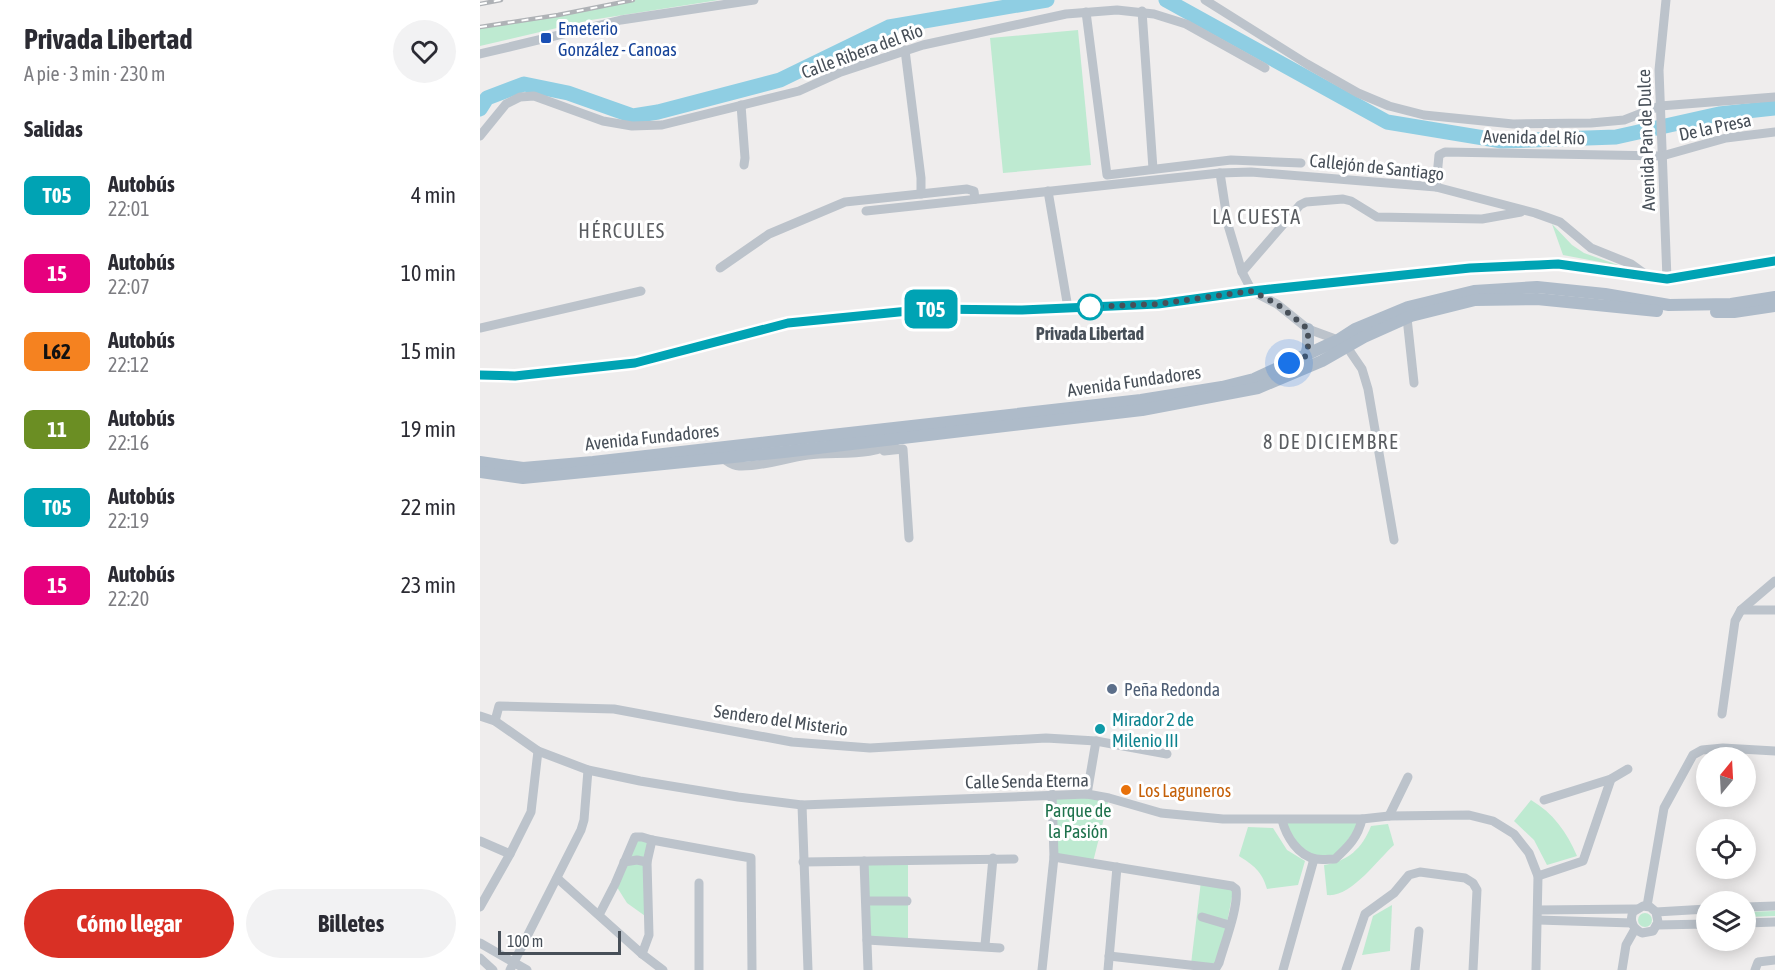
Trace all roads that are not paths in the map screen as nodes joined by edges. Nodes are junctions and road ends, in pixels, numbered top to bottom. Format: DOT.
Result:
graph roads {
  1 [pos="753,0"];
  2 [pos="1205,0"];
  3 [pos="1666,0"];
  4 [pos="1142,11"];
  5 [pos="1086,12"];
  6 [pos="905,50"];
  7 [pos="480,54"];
  8 [pos="1265,68"];
  9 [pos="1775,97"];
  10 [pos="741,105"];
  11 [pos="1660,106"];
  12 [pos="1775,132"];
  13 [pos="480,136"];
  14 [pos="1662,152"];
  15 [pos="1301,163"];
  16 [pos="744,165"];
  17 [pos="1153,169"];
  18 [pos="1220,173"];
  19 [pos="1436,187"];
  20 [pos="1048,191"];
  21 [pos="921,194"];
  22 [pos="975,199"];
  23 [pos="866,211"];
  24 [pos="1523,211"];
  25 [pos="1775,261"];
  26 [pos="720,268"];
  27 [pos="1242,272"];
  28 [pos="1649,278"];
  29 [pos="1667,279"];
  30 [pos="641,291"];
  31 [pos="1252,291"];
  32 [pos="1775,297"];
  33 [pos="1775,306"];
  34 [pos="1068,308"];
  35 [pos="1407,318"];
  36 [pos="480,328"];
  37 [pos="1308,329"];
  38 [pos="1342,344"];
  39 [pos="1306,356"];
  40 [pos="480,375"];
  41 [pos="1414,383"];
  42 [pos="900,438"];
  43 [pos="863,453"];
  44 [pos="722,458"];
  45 [pos="480,462"];
  46 [pos="480,472"];
  47 [pos="909,538"];
  48 [pos="1394,540"];
  49 [pos="1775,581"];
  50 [pos="1741,610"];
  51 [pos="1775,610"];
  52 [pos="1722,714"];
  53 [pos="480,716"];
  54 [pos="495,721"];
  55 [pos="1096,741"];
  56 [pos="538,751"];
  57 [pos="1775,751"];
  58 [pos="1167,754"];
  59 [pos="1628,769"];
  60 [pos="588,770"];
  61 [pos="1408,777"];
  62 [pos="1611,779"];
  63 [pos="1052,794"];
  64 [pos="1087,794"];
  65 [pos="1544,800"];
  66 [pos="802,805"];
  67 [pos="1389,816"];
  68 [pos="1362,819"];
  69 [pos="1282,820"];
  70 [pos="652,840"];
  71 [pos="480,841"];
  72 [pos="510,854"];
  73 [pos="1054,857"];
  74 [pos="993,858"];
  75 [pos="1014,859"];
  76 [pos="1314,859"];
  77 [pos="864,861"];
  78 [pos="624,862"];
  79 [pos="647,862"];
  80 [pos="803,862"];
  81 [pos="1117,867"];
  82 [pos="1538,876"];
  83 [pos="557,878"];
  84 [pos="699,883"];
  85 [pos="866,901"];
  86 [pos="907,901"];
  87 [pos="1647,906"];
  88 [pos="1775,906"];
  89 [pos="480,907"];
  90 [pos="1756,907"];
  91 [pos="1599,909"];
  92 [pos="1636,909"];
  93 [pos="1696,910"];
  94 [pos="1656,912"];
  95 [pos="599,915"];
  96 [pos="1538,915"];
  97 [pos="1202,917"];
  98 [pos="1599,922"];
  99 [pos="1775,922"];
  100 [pos="1756,923"];
  101 [pos="1696,924"];
  102 [pos="1229,925"];
  103 [pos="1657,925"];
  104 [pos="1634,926"];
  105 [pos="1419,931"];
  106 [pos="867,940"];
  107 [pos="480,943"];
  108 [pos="985,945"];
  109 [pos="1000,948"];
  110 [pos="642,954"];
  111 [pos="1109,956"];
  112 [pos="480,958"];
  113 [pos="1775,960"];
  114 [pos="512,966"];
  115 [pos="493,970"];
  116 [pos="527,970"];
  117 [pos="663,970"];
  118 [pos="699,970"];
  119 [pos="752,970"];
  120 [pos="807,970"];
  121 [pos="868,970"];
  122 [pos="1042,970"];
  123 [pos="1108,970"];
  124 [pos="1283,970"];
  125 [pos="1346,970"];
  126 [pos="1414,970"];
  127 [pos="1473,970"];
  128 [pos="1536,970"];
  129 [pos="1622,970"];
  130 [pos="1755,970"];
  1 -- 7 [label="street"];
  2 -- 11 [label="street"];
  3 -- 11 [label="street, Avenida Pan de Dulce"];
  4 -- 5 [label="street, Calle Ribera del Río"];
  4 -- 8 [label="street, Calle Ribera del Río"];
  4 -- 17 [label="street"];
  5 -- 6 [label="street, Calle Ribera del Río"];
  5 -- 17 [label="street, Callejón de Santiago"];
  6 -- 10 [label="street, Calle Ribera del Río"];
  6 -- 21 [label="street"];
  9 -- 11 [label="street"];
  10 -- 13 [label="street, Calle Ribera del Río"];
  10 -- 16 [label="street"];
  11 -- 14 [label="street, Avenida Pan de Dulce"];
  12 -- 14 [label="street, De la Presa"];
  14 -- 19 [label="street, Avenida del Río"];
  14 -- 29 [label="street, Avenida Pan de Dulce"];
  15 -- 17 [label="street, Callejón de Santiago"];
  18 -- 19 [label="street, Callejón de Santiago"];
  18 -- 20 [label="street, Callejón de Santiago"];
  18 -- 27 [label="street"];
  19 -- 24 [label="street, Callejón de Santiago"];
  20 -- 22 [label="street"];
  20 -- 34 [label="street"];
  21 -- 22 [label="street"];
  21 -- 26 [label="street"];
  22 -- 23 [label="street"];
  24 -- 27 [label="street"];
  24 -- 28 [label="street, Callejón de Santiago"];
  25 -- 29 [label="street"];
  27 -- 31 [label="street"];
  28 -- 29 [label="street"];
  28 -- 31 [label="street"];
  30 -- 36 [label="street"];
  31 -- 34 [label="street"];
  31 -- 37 [label="street"];
  32 -- 38 [label="main road, Avenida Fundadores"];
  33 -- 35 [label="main road, Avenida Fundadores"];
  34 -- 40 [label="street"];
  35 -- 38 [label="main road, Avenida Fundadores"];
  35 -- 41 [label="street"];
  37 -- 38 [label="street"];
  37 -- 39 [label="main road"];
  38 -- 39 [label="main road, Avenida Fundadores"];
  38 -- 42 [label="main road, Avenida Fundadores"];
  38 -- 48 [label="street"];
  39 -- 45 [label="main road, Avenida Fundadores"];
  42 -- 43 [label="street"];
  42 -- 44 [label="main road, Avenida Fundadores"];
  43 -- 44 [label="street"];
  43 -- 47 [label="street"];
  44 -- 46 [label="main road, Avenida Fundadores"];
  49 -- 50 [label="street"];
  50 -- 51 [label="street"];
  50 -- 52 [label="street"];
  53 -- 54 [label="street, Calle Senda Eterna"];
  54 -- 55 [label="street, Sendero del Misterio"];
  54 -- 56 [label="street, Calle Senda Eterna"];
  55 -- 58 [label="street, Sendero del Misterio"];
  55 -- 64 [label="street"];
  56 -- 60 [label="street, Calle Senda Eterna"];
  56 -- 72 [label="street"];
  57 -- 87 [label="street"];
  59 -- 62 [label="street"];
  60 -- 66 [label="street, Calle Senda Eterna"];
  60 -- 83 [label="street"];
  61 -- 67 [label="street"];
  62 -- 65 [label="street"];
  62 -- 82 [label="street"];
  63 -- 64 [label="street, Calle Senda Eterna"];
  63 -- 66 [label="street, Calle Senda Eterna"];
  63 -- 73 [label="street"];
  64 -- 69 [label="street, Calle Senda Eterna"];
  66 -- 80 [label="street"];
  67 -- 68 [label="street, Calle Senda Eterna"];
  67 -- 82 [label="street, Calle Senda Eterna"];
  68 -- 69 [label="street, Calle Senda Eterna"];
  68 -- 76 [label="street"];
  69 -- 76 [label="street"];
  70 -- 78 [label="street"];
  70 -- 79 [label="street"];
  70 -- 119 [label="street"];
  71 -- 72 [label="street"];
  72 -- 89 [label="street"];
  73 -- 81 [label="street"];
  73 -- 122 [label="street"];
  74 -- 75 [label="street"];
  74 -- 77 [label="street"];
  74 -- 108 [label="street"];
  76 -- 124 [label="street"];
  77 -- 80 [label="street"];
  77 -- 85 [label="street"];
  78 -- 79 [label="street"];
  78 -- 95 [label="street"];
  79 -- 110 [label="street"];
  80 -- 120 [label="street"];
  81 -- 102 [label="street"];
  81 -- 111 [label="street"];
  82 -- 96 [label="street, Calle Senda Eterna"];
  83 -- 95 [label="street"];
  83 -- 114 [label="street"];
  84 -- 118 [label="street"];
  85 -- 86 [label="street"];
  85 -- 106 [label="street"];
  87 -- 92 [label="street"];
  87 -- 94 [label="street"];
  88 -- 90 [label="street"];
  91 -- 92 [label="street"];
  91 -- 96 [label="street"];
  91 -- 98 [label="street"];
  92 -- 104 [label="street"];
  93 -- 94 [label="street"];
  94 -- 103 [label="street"];
  95 -- 110 [label="street"];
  96 -- 98 [label="street"];
  96 -- 128 [label="street, Calle Senda Eterna"];
  97 -- 102 [label="street"];
  98 -- 104 [label="street"];
  99 -- 100 [label="street"];
  101 -- 103 [label="street"];
  102 -- 111 [label="street"];
  103 -- 104 [label="street"];
  104 -- 129 [label="street"];
  105 -- 126 [label="street"];
  106 -- 108 [label="street"];
  106 -- 121 [label="street"];
  107 -- 114 [label="street"];
  108 -- 109 [label="street"];
  110 -- 117 [label="street"];
  111 -- 123 [label="street"];
  112 -- 115 [label="street"];
  113 -- 130 [label="street"];
  114 -- 116 [label="street"];
  125 -- 127 [label="street"];
}
